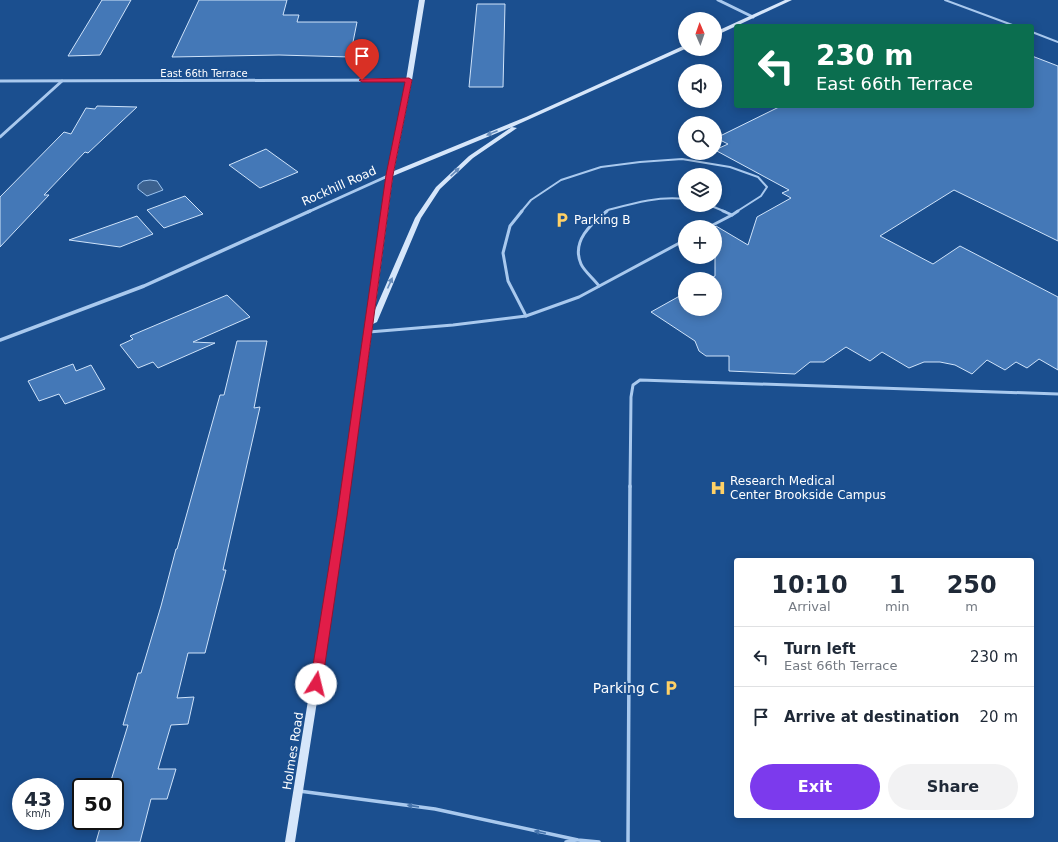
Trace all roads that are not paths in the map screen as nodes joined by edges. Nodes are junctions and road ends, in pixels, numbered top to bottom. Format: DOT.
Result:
graph roads {
  1 [pos="422,0"];
  2 [pos="718,0"];
  3 [pos="789,0"];
  4 [pos="945,0"];
  5 [pos="753,17"];
  6 [pos="737,24"];
  7 [pos="1011,24"];
  8 [pos="734,26"];
  9 [pos="722,31"];
  10 [pos="1034,33"];
  11 [pos="1058,42"];
  12 [pos="678,50"];
  13 [pos="409,80"];
  14 [pos="0,81"];
  15 [pos="62,81"];
  16 [pos="528,118"];
  17 [pos="0,137"];
  18 [pos="390,175"];
  19 [pos="678,198"];
  20 [pos="722,211"];
  21 [pos="732,215"];
  22 [pos="722,220"];
  23 [pos="678,244"];
  24 [pos="599,286"];
  25 [pos="526,316"];
  26 [pos="368,332"];
  27 [pos="0,340"];
  28 [pos="1058,394"];
  29 [pos="299,791"];
  30 [pos="578,840"];
  31 [pos="290,842"];
  32 [pos="566,842"];
  33 [pos="599,842"];
  34 [pos="628,842"];
  1 -- 13 [label="main road, Holmes Road"];
  2 -- 5 [label="street"];
  3 -- 5 [label="main road"];
  4 -- 7 [label="lane"];
  5 -- 6 [label="main road"];
  8 -- 9 [label="main road"];
  10 -- 11 [label="lane"];
  12 -- 16 [label="main road, Rockhill Road"];
  13 -- 15 [label="street, East 66th Terrace"];
  13 -- 18 [label="main road, Holmes Road"];
  14 -- 15 [label="street, East 66th Terrace"];
  15 -- 17 [label="street"];
  16 -- 18 [label="main road, Rockhill Road, one-way"];
  26 -- 16 [label="main road, Holmes Road, one-way"];
  18 -- 26 [label="main road, Holmes Road"];
  18 -- 27 [label="street, Rockhill Road"];
  19 -- 24 [label="lane"];
  20 -- 21 [label="lane"];
  21 -- 22 [label="lane"];
  21 -- 25 [label="lane"];
  23 -- 24 [label="lane"];
  24 -- 25 [label="lane"];
  25 -- 26 [label="lane"];
  26 -- 29 [label="main road, Holmes Road"];
  28 -- 34 [label="lane"];
  30 -- 29 [label="lane, one-way"];
  29 -- 31 [label="main road, Holmes Road"];
  30 -- 32 [label="lane"];
  30 -- 33 [label="lane"];
}
